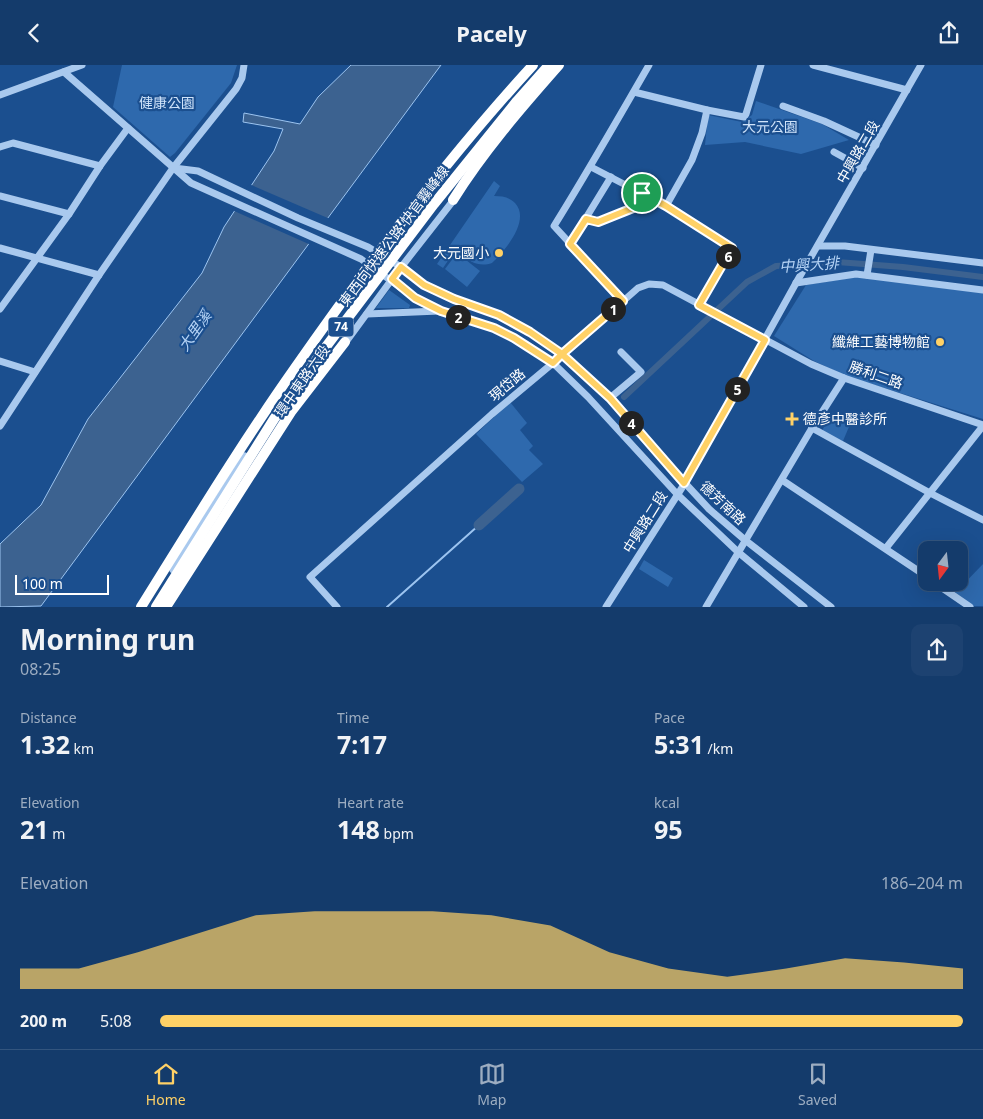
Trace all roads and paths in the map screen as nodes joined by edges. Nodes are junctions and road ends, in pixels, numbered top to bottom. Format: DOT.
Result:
graph roads {
  1 [pos="82,65"];
  2 [pos="244,65"];
  3 [pos="533,65"];
  4 [pos="544,65"];
  5 [pos="549,65"];
  6 [pos="559,65"];
  7 [pos="565,65"];
  8 [pos="649,65"];
  9 [pos="761,65"];
  10 [pos="813,65"];
  11 [pos="921,65"];
  12 [pos="64,72"];
  13 [pos="907,90"];
  14 [pos="634,92"];
  15 [pos="0,95"];
  16 [pos="783,106"];
  17 [pos="707,110"];
  18 [pos="128,128"];
  19 [pos="876,145"];
  20 [pos="0,147"];
  21 [pos="834,152"];
  22 [pos="100,166"];
  23 [pos="590,167"];
  24 [pos="173,168"];
  25 [pos="863,168"];
  26 [pos="184,172"];
  27 [pos="610,177"];
  28 [pos="642,193"];
  29 [pos="0,196"];
  30 [pos="453,200"];
  31 [pos="666,206"];
  32 [pos="69,214"];
  33 [pos="586,219"];
  34 [pos="570,244"];
  35 [pos="0,248"];
  36 [pos="817,248"];
  37 [pos="870,250"];
  38 [pos="37,257"];
  39 [pos="388,259"];
  40 [pos="983,263"];
  41 [pos="401,267"];
  42 [pos="379,271"];
  43 [pos="99,275"];
  44 [pos="867,275"];
  45 [pos="392,279"];
  46 [pos="796,283"];
  47 [pos="983,290"];
  48 [pos="623,301"];
  49 [pos="699,305"];
  50 [pos="1,306"];
  51 [pos="441,311"];
  52 [pos="366,314"];
  53 [pos="765,340"];
  54 [pos="345,342"];
  55 [pos="621,352"];
  56 [pos="562,354"];
  57 [pos="0,361"];
  58 [pos="553,363"];
  59 [pos="35,372"];
  60 [pos="844,378"];
  61 [pos="610,398"];
  62 [pos="0,425"];
  63 [pos="983,425"];
  64 [pos="812,428"];
  65 [pos="782,480"];
  66 [pos="684,483"];
  67 [pos="930,493"];
  68 [pos="677,495"];
  69 [pos="983,520"];
  70 [pos="745,540"];
  71 [pos="886,548"];
  72 [pos="738,552"];
  73 [pos="918,570"];
  74 [pos="947,591"];
  75 [pos="141,607"];
  76 [pos="151,607"];
  77 [pos="156,607"];
  78 [pos="168,607"];
  79 [pos="337,607"];
  80 [pos="606,607"];
  81 [pos="706,607"];
  82 [pos="804,607"];
  83 [pos="831,607"];
  84 [pos="970,607"];
  1 -- 12 [label="street"];
  2 -- 24 [label="street"];
  3 -- 75 [label="highway, 東西向快速公路 快官霧峰線 / 74, bridge"];
  4 -- 39 [label="street, 環中東路六段"];
  5 -- 77 [label="highway, 東西向快速公路 快官霧峰線 / 74, bridge"];
  6 -- 30 [label="highway"];
  7 -- 30 [label="street, 環中東路六段"];
  8 -- 14 [label="street"];
  9 -- 17 [label="street"];
  10 -- 13 [label="street"];
  11 -- 13 [label="street, 中興路二段"];
  12 -- 15 [label="street"];
  12 -- 18 [label="street"];
  13 -- 19 [label="street, 中興路二段"];
  14 -- 17 [label="street"];
  14 -- 23 [label="street"];
  16 -- 19 [label="street"];
  17 -- 31 [label="street"];
  18 -- 22 [label="street"];
  18 -- 24 [label="street"];
  19 -- 25 [label="street, 中興路二段"];
  20 -- 22 [label="street"];
  21 -- 25 [label="street"];
  22 -- 32 [label="street"];
  23 -- 27 [label="street"];
  23 -- 34 [label="street"];
  24 -- 26 [label="street"];
  24 -- 43 [label="street"];
  25 -- 36 [label="street, 中興路二段"];
  26 -- 39 [label="street, 德芳南路"];
  26 -- 42 [label="street, 德芳南路"];
  27 -- 28 [label="street"];
  27 -- 33 [label="street"];
  28 -- 31 [label="street"];
  28 -- 33 [label="street"];
  29 -- 32 [label="street"];
  30 -- 41 [label="street, 環中東路六段"];
  31 -- 49 [label="street"];
  32 -- 38 [label="street"];
  33 -- 34 [label="street"];
  34 -- 48 [label="street"];
  35 -- 38 [label="street"];
  36 -- 37 [label="street"];
  36 -- 46 [label="street, 中興路二段"];
  37 -- 40 [label="street"];
  37 -- 44 [label="street"];
  38 -- 43 [label="street"];
  38 -- 50 [label="street"];
  39 -- 41 [label="street, 德芳南路"];
  39 -- 42 [label="street, 環中東路六段"];
  41 -- 45 [label="street, 環中東路六段"];
  41 -- 56 [label="street, 德芳南路"];
  42 -- 45 [label="street, 德芳南路"];
  42 -- 76 [label="street, 環中東路六段"];
  43 -- 59 [label="street"];
  44 -- 46 [label="street"];
  44 -- 47 [label="street"];
  45 -- 51 [label="street, 德芳南路"];
  45 -- 52 [label="street, 環中東路六段"];
  46 -- 53 [label="street, 中興路二段"];
  48 -- 49 [label="street, 現岱路"];
  48 -- 56 [label="street, 現岱路"];
  49 -- 53 [label="street, 現岱路"];
  51 -- 52 [label="street"];
  51 -- 58 [label="street, 德芳南路"];
  52 -- 54 [label="street, 環中東路六段"];
  53 -- 60 [label="street, 勝利二路"];
  53 -- 66 [label="street, 中興路二段"];
  54 -- 78 [label="highway"];
  55 -- 61 [label="street"];
  56 -- 58 [label="street, 現岱路"];
  56 -- 61 [label="street, 德芳南路"];
  57 -- 59 [label="street"];
  58 -- 68 [label="street, 德芳南路"];
  58 -- 79 [label="street, 現岱路"];
  59 -- 62 [label="street"];
  60 -- 63 [label="street, 勝利二路"];
  60 -- 64 [label="street"];
  61 -- 66 [label="street, 德芳南路"];
  63 -- 67 [label="street"];
  64 -- 65 [label="street"];
  64 -- 67 [label="street"];
  65 -- 70 [label="street"];
  65 -- 71 [label="street"];
  66 -- 68 [label="street, 中興路二段"];
  66 -- 70 [label="street, 德芳南路"];
  67 -- 69 [label="street"];
  67 -- 71 [label="street"];
  68 -- 72 [label="street, 德芳南路"];
  68 -- 80 [label="street, 中興路二段"];
  70 -- 72 [label="street"];
  70 -- 83 [label="street, 德芳南路"];
  71 -- 73 [label="street"];
  72 -- 81 [label="street"];
  72 -- 82 [label="street, 德芳南路"];
  74 -- 84 [label="street"];
}
